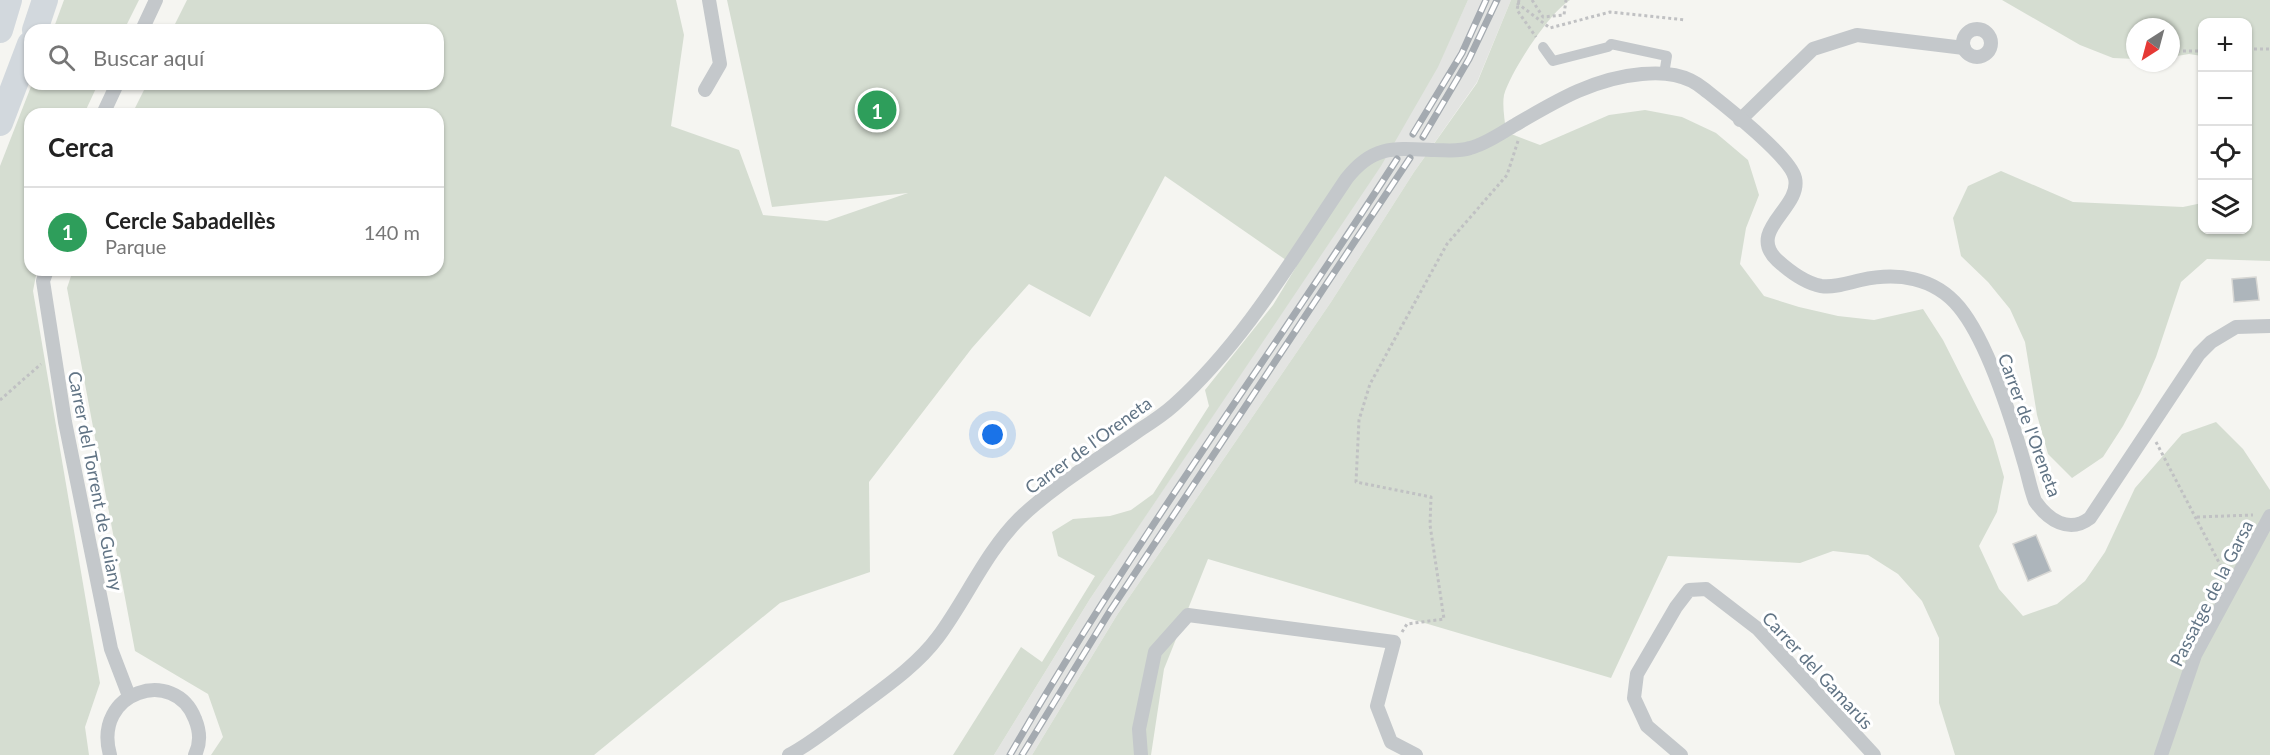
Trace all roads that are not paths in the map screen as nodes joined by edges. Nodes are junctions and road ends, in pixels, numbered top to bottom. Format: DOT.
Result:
graph roads {
  1 [pos="9,0"];
  2 [pos="45,0"];
  3 [pos="156,0"];
  4 [pos="709,0"];
  5 [pos="37,24"];
  6 [pos="145,24"];
  7 [pos="0,30"];
  8 [pos="1543,47"];
  9 [pos="1964,48"];
  10 [pos="24,60"];
  11 [pos="1664,74"];
  12 [pos="114,90"];
  13 [pos="705,90"];
  14 [pos="106,108"];
  15 [pos="1740,120"];
  16 [pos="0,123"];
  17 [pos="44,276"];
  18 [pos="2270,326"];
  19 [pos="2270,516"];
  20 [pos="129,696"];
  21 [pos="110,755"];
  22 [pos="195,755"];
  23 [pos="789,755"];
  24 [pos="1142,755"];
  25 [pos="1416,755"];
  26 [pos="1682,755"];
  27 [pos="1874,755"];
  28 [pos="2161,755"];
  1 -- 7 [label="highway"];
  2 -- 5 [label="highway"];
  3 -- 6 [label="street"];
  4 -- 13 [label="street"];
  8 -- 11 [label="street"];
  9 -- 15 [label="street"];
  10 -- 16 [label="highway"];
  11 -- 15 [label="street, Carrer de l'Oreneta"];
  11 -- 23 [label="street, Carrer de l'Oreneta"];
  12 -- 14 [label="street"];
  15 -- 18 [label="street, Carrer de l'Oreneta"];
  17 -- 20 [label="street, Carrer del Torrent de Guiany"];
  19 -- 28 [label="street, Passatge de la Garsa"];
  20 -- 21 [label="street"];
  20 -- 22 [label="street"];
  24 -- 25 [label="street"];
  26 -- 27 [label="street, Carrer del Gamarús"];
}
